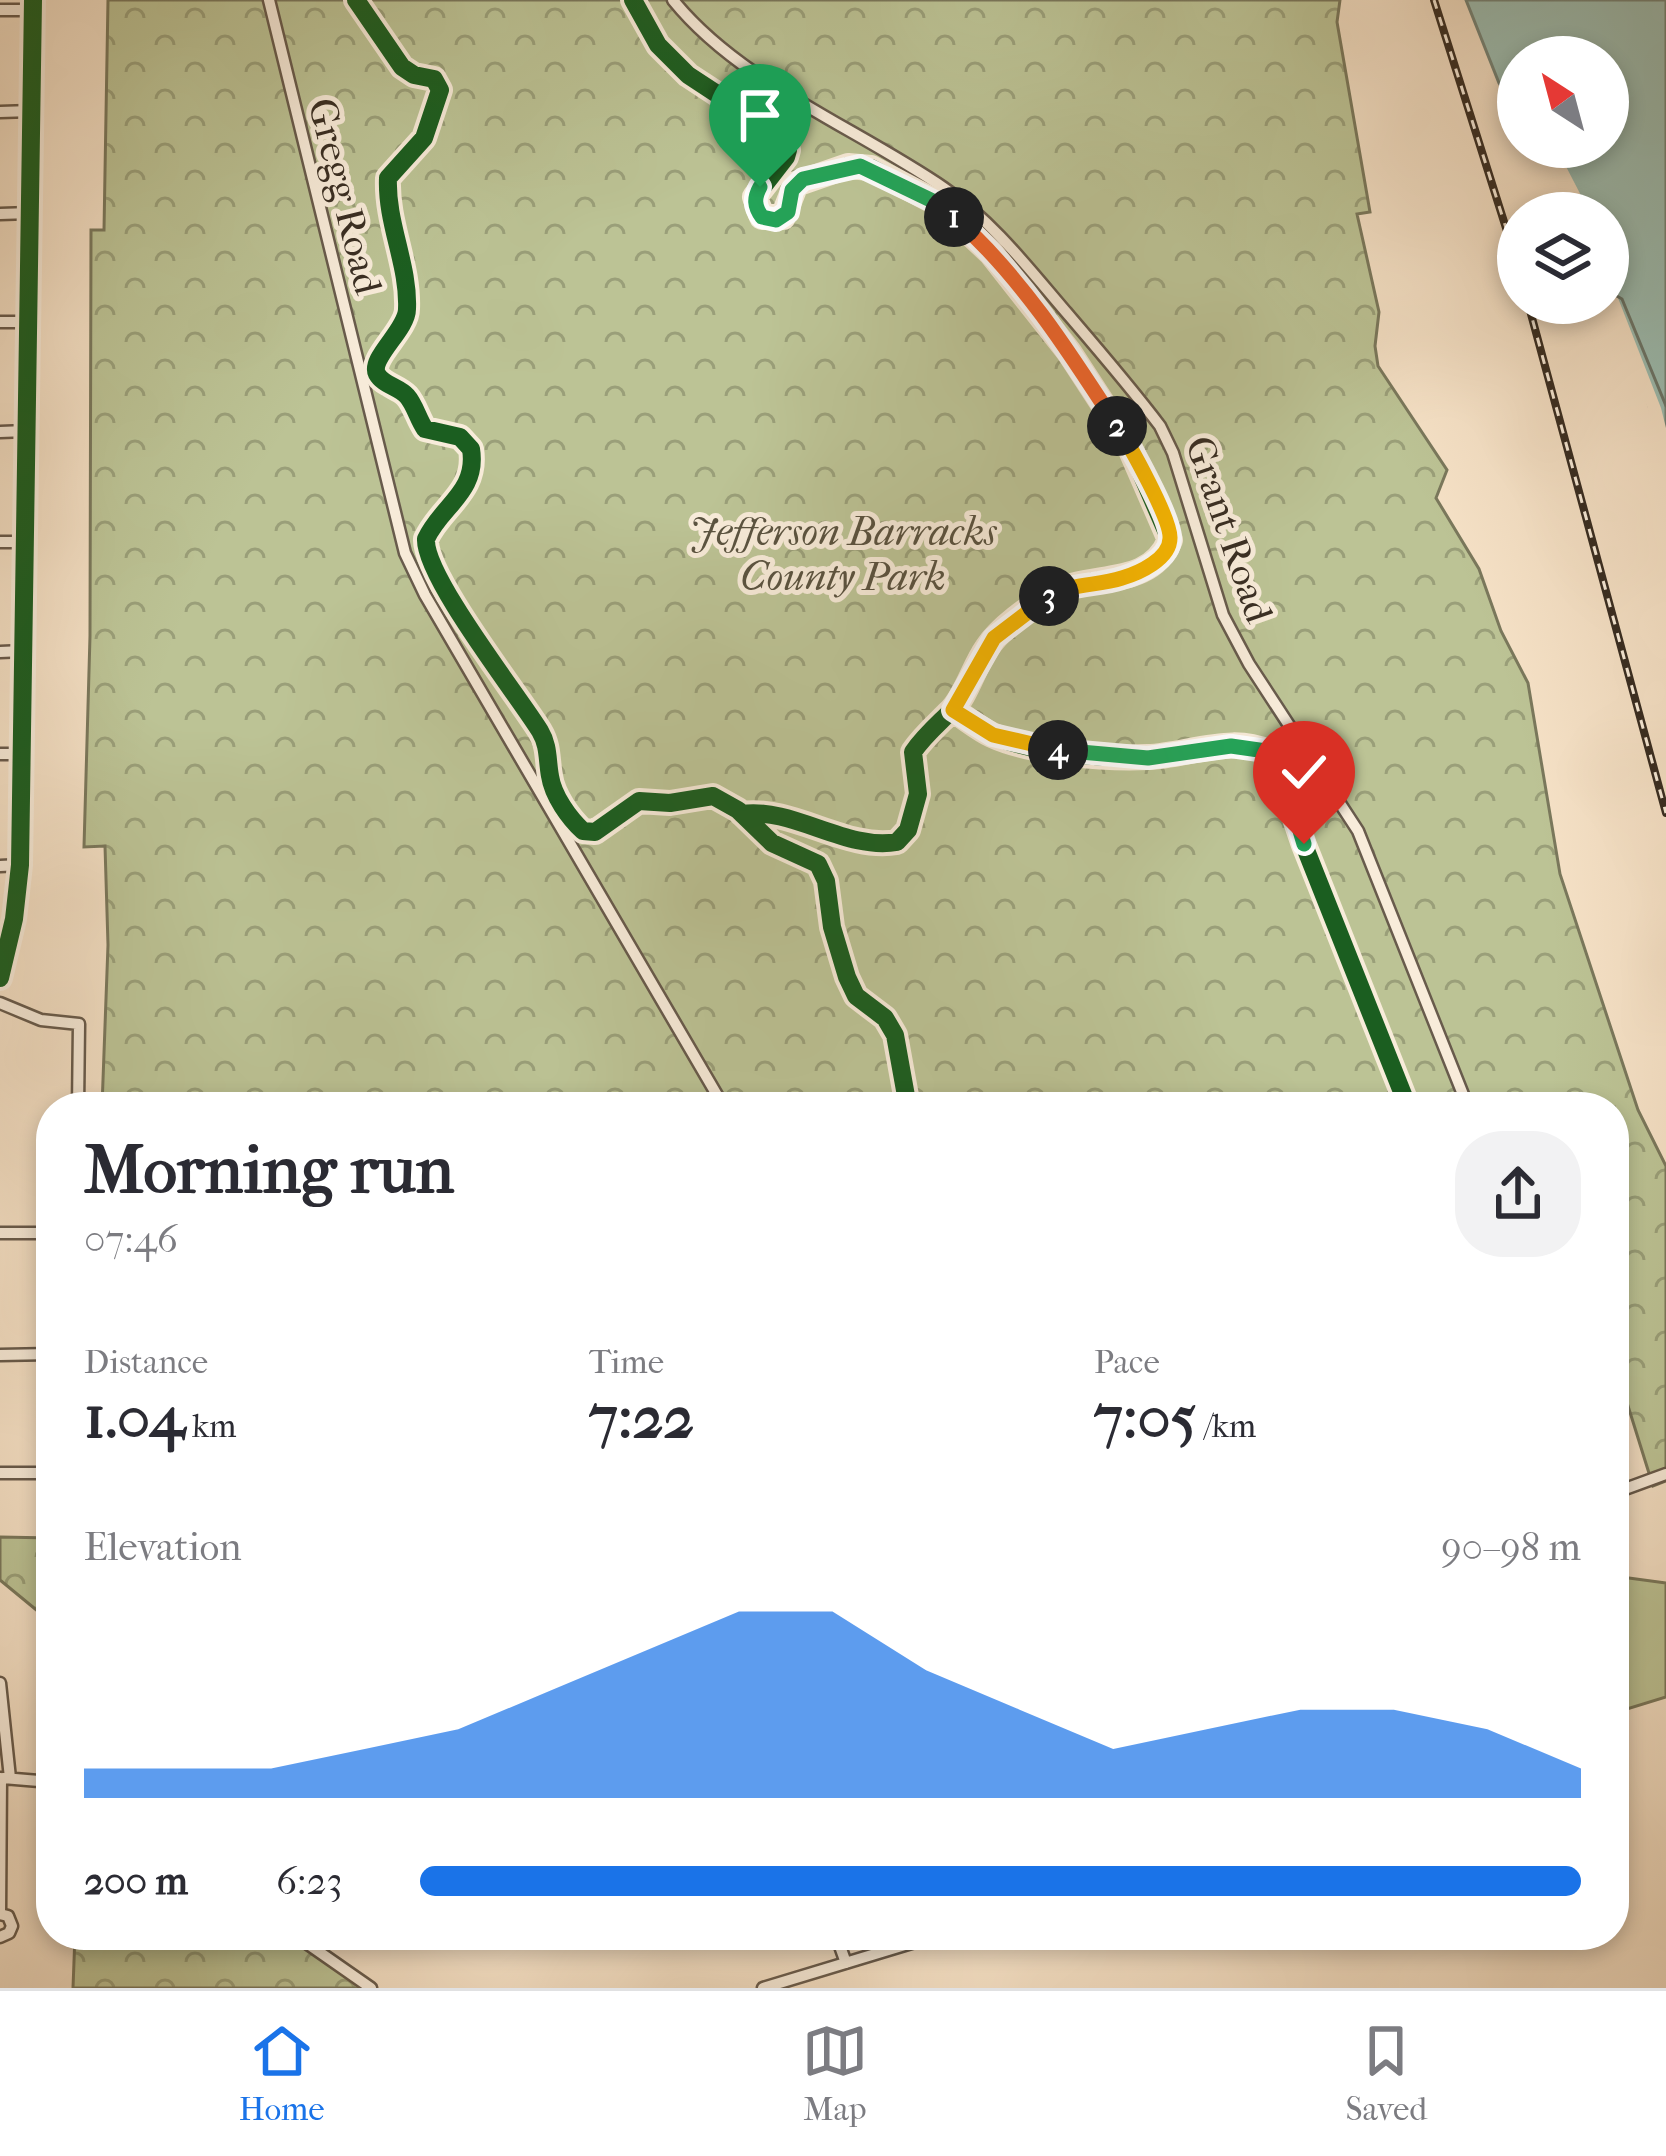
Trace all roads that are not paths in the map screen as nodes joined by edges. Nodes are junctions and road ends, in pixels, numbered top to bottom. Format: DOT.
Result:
graph roads {
  1 [pos="269,0"];
  2 [pos="673,0"];
  3 [pos="33,5"];
  4 [pos="0,10"];
  5 [pos="0,112"];
  6 [pos="31,112"];
  7 [pos="30,213"];
  8 [pos="0,214"];
  9 [pos="0,322"];
  10 [pos="28,322"];
  11 [pos="26,431"];
  12 [pos="0,432"];
  13 [pos="0,542"];
  14 [pos="25,542"];
  15 [pos="0,652"];
  16 [pos="23,652"];
  17 [pos="0,754"];
  18 [pos="22,754"];
  19 [pos="20,865"];
  20 [pos="0,866"];
  21 [pos="0,978"];
  22 [pos="0,1003"];
  23 [pos="78,1092"];
  24 [pos="715,1092"];
  25 [pos="1462,1092"];
  26 [pos="0,1233"];
  27 [pos="36,1233"];
  28 [pos="36,1354"];
  29 [pos="0,1355"];
  30 [pos="0,1473"];
  31 [pos="36,1473"];
  32 [pos="1666,1474"];
  33 [pos="1629,1488"];
  34 [pos="0,1683"];
  35 [pos="4,1778"];
  36 [pos="36,1781"];
  37 [pos="0,1914"];
  38 [pos="0,1937"];
  39 [pos="316,1950"];
  40 [pos="841,1950"];
  41 [pos="889,1950"];
  42 [pos="846,1963"];
  43 [pos="370,1988"];
  44 [pos="763,1988"];
  1 -- 24 [label="street, Gregg Road"];
  2 -- 25 [label="street, Grant Road"];
  3 -- 4 [label="street"];
  3 -- 6 [label="main road"];
  5 -- 6 [label="street"];
  6 -- 7 [label="main road"];
  7 -- 8 [label="street"];
  7 -- 10 [label="main road"];
  9 -- 10 [label="street"];
  10 -- 11 [label="main road"];
  11 -- 12 [label="street"];
  11 -- 14 [label="main road"];
  13 -- 14 [label="street"];
  14 -- 16 [label="main road"];
  15 -- 16 [label="street"];
  16 -- 18 [label="main road"];
  17 -- 18 [label="street"];
  18 -- 19 [label="main road"];
  19 -- 20 [label="street"];
  19 -- 21 [label="main road"];
  22 -- 23 [label="street"];
  26 -- 27 [label="street"];
  28 -- 29 [label="street"];
  30 -- 31 [label="street"];
  32 -- 33 [label="street"];
  34 -- 35 [label="street"];
  35 -- 36 [label="street"];
  35 -- 37 [label="street"];
  37 -- 38 [label="street"];
  39 -- 43 [label="street"];
  40 -- 42 [label="street"];
  41 -- 42 [label="street"];
  42 -- 44 [label="street"];
}
